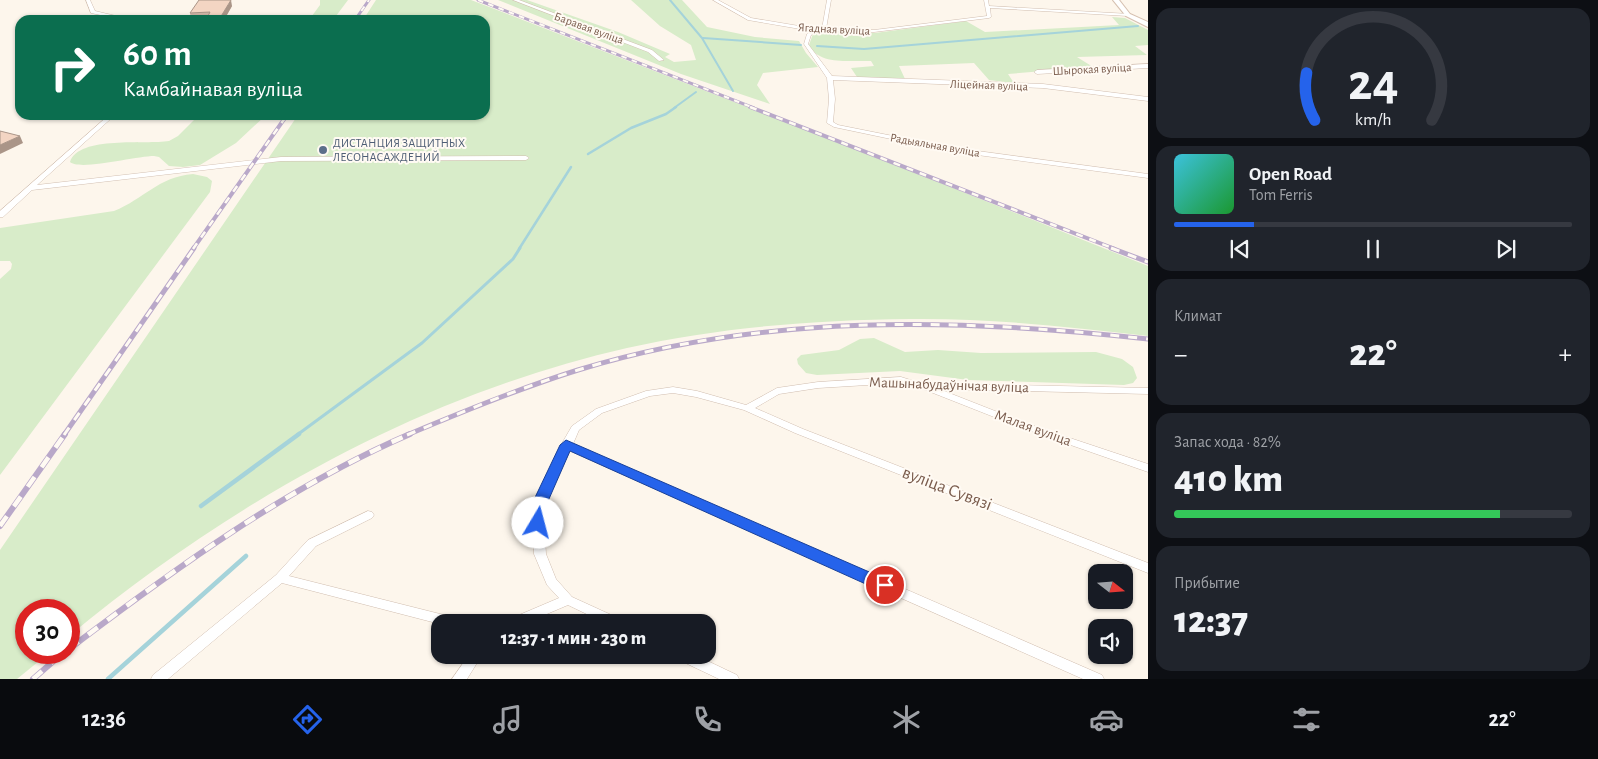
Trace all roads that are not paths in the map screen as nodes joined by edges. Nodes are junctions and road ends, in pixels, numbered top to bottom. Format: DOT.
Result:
graph roads {
  1 [pos="88,0"];
  2 [pos="515,0"];
  3 [pos="714,0"];
  4 [pos="829,0"];
  5 [pos="986,0"];
  6 [pos="1116,0"];
  7 [pos="989,7"];
  8 [pos="107,15"];
  9 [pos="1128,15"];
  10 [pos="1148,25"];
  11 [pos="824,29"];
  12 [pos="817,30"];
  13 [pos="662,60"];
  14 [pos="1148,66"];
  15 [pos="1037,72"];
  16 [pos="830,78"];
  17 [pos="1148,99"];
  18 [pos="106,120"];
  19 [pos="526,158"];
  20 [pos="1148,176"];
  21 [pos="31,188"];
  22 [pos="0,215"];
  23 [pos="919,386"];
  24 [pos="1148,390"];
  25 [pos="747,408"];
  26 [pos="566,445"];
  27 [pos="1148,468"];
  28 [pos="368,515"];
  29 [pos="1148,568"];
  30 [pos="280,578"];
  31 [pos="568,600"];
  32 [pos="535,614"];
  33 [pos="597,614"];
  34 [pos="431,617"];
  35 [pos="470,664"];
  36 [pos="701,664"];
  37 [pos="158,679"];
  38 [pos="459,679"];
  39 [pos="732,679"];
  40 [pos="1097,679"];
  1 -- 8 [label="street"];
  2 -- 13 [label="street, Баравая вуліца"];
  3 -- 12 [label="street, Ягадная вуліца"];
  4 -- 11 [label="street"];
  5 -- 7 [label="street"];
  6 -- 9 [label="street"];
  7 -- 9 [label="street"];
  7 -- 11 [label="street, Ягадная вуліца"];
  9 -- 10 [label="street"];
  11 -- 12 [label="street, Ягадная вуліца"];
  12 -- 16 [label="street"];
  14 -- 15 [label="street, Шырокая вуліца"];
  16 -- 17 [label="street, Ліцейная вуліца"];
  16 -- 20 [label="street, Радыяльная вуліца"];
  18 -- 21 [label="street"];
  19 -- 21 [label="street"];
  21 -- 22 [label="street"];
  23 -- 24 [label="street, Машынабудаўнічая вуліца"];
  23 -- 25 [label="street, Машынабудаўнічая вуліца"];
  23 -- 27 [label="street, Малая вуліца"];
  25 -- 26 [label="street"];
  25 -- 29 [label="street, вуліца Сувязі"];
  26 -- 31 [label="street"];
  26 -- 40 [label="street"];
  28 -- 30 [label="street"];
  30 -- 34 [label="street"];
  30 -- 37 [label="street"];
  31 -- 32 [label="street"];
  31 -- 33 [label="street"];
  35 -- 38 [label="street"];
  36 -- 39 [label="street"];
}
